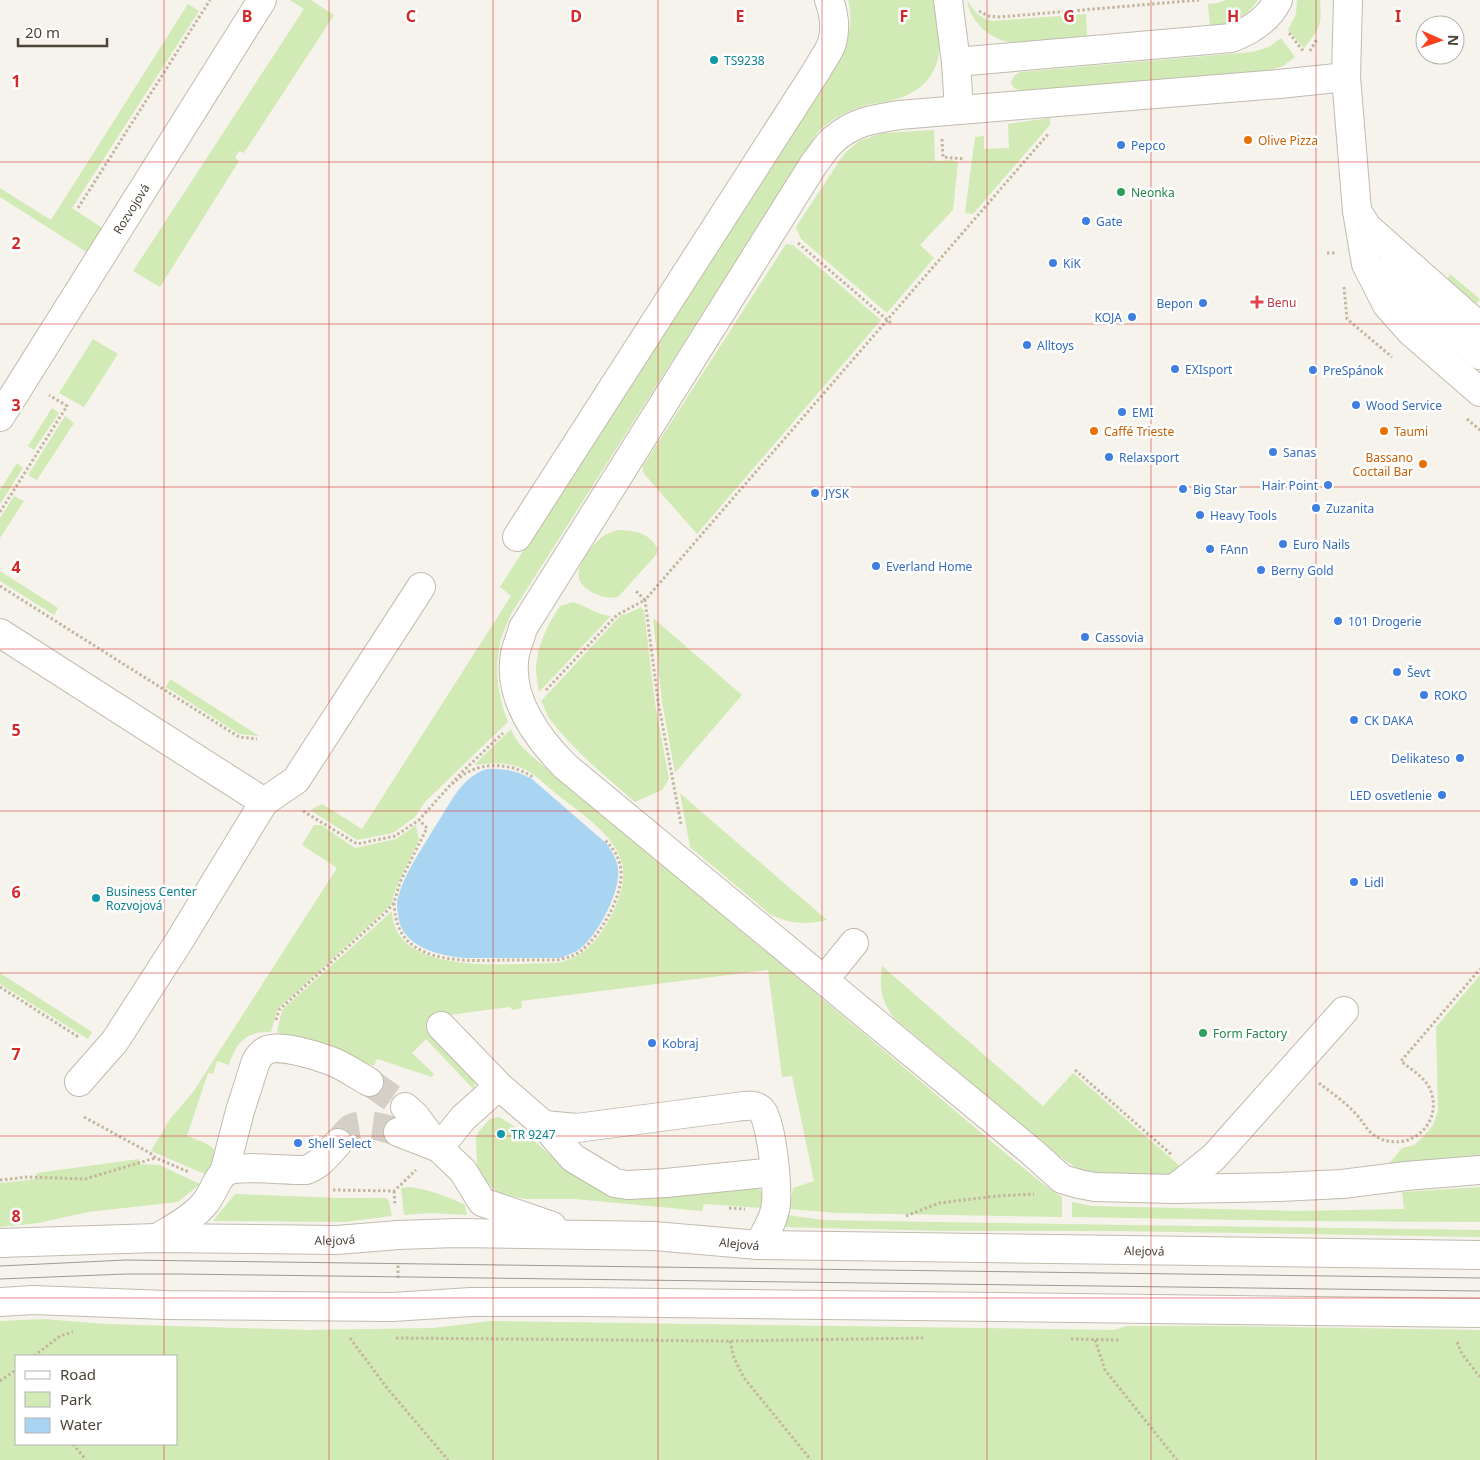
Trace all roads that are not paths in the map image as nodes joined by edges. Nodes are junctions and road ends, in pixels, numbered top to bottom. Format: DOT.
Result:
graph roads {
  1 [pos="262,0"];
  2 [pos="829,0"];
  3 [pos="948,0"];
  4 [pos="1278,0"];
  5 [pos="1348,0"];
  6 [pos="956,62"];
  7 [pos="1346,77"];
  8 [pos="959,110"];
  9 [pos="1357,212"];
  10 [pos="1366,264"];
  11 [pos="1480,327"];
  12 [pos="1480,355"];
  13 [pos="1480,392"];
  14 [pos="0,417"];
  15 [pos="517,537"];
  16 [pos="421,587"];
  17 [pos="0,633"];
  18 [pos="264,802"];
  19 [pos="854,942"];
  20 [pos="824,980"];
  21 [pos="1344,1011"];
  22 [pos="441,1026"];
  23 [pos="79,1082"];
  24 [pos="369,1082"];
  25 [pos="499,1086"];
  26 [pos="402,1120"];
  27 [pos="544,1125"];
  28 [pos="338,1143"];
  29 [pos="439,1148"];
  30 [pos="1480,1170"];
  31 [pos="775,1172"];
  32 [pos="224,1173"];
  33 [pos="1183,1181"];
  34 [pos="580,1234"];
  35 [pos="156,1238"];
  36 [pos="0,1243"];
  37 [pos="758,1245"];
  38 [pos="1480,1255"];
  39 [pos="0,1302"];
  40 [pos="1480,1313"];
  1 -- 14 [label="street, Rozvojová"];
  2 -- 15 [label="street"];
  3 -- 6 [label="street"];
  4 -- 6 [label="street"];
  5 -- 7 [label="street"];
  6 -- 8 [label="street"];
  7 -- 8 [label="street"];
  7 -- 9 [label="street"];
  8 -- 20 [label="street"];
  9 -- 10 [label="street"];
  9 -- 11 [label="street"];
  10 -- 12 [label="street"];
  10 -- 13 [label="street"];
  16 -- 18 [label="street"];
  17 -- 18 [label="street"];
  18 -- 23 [label="street"];
  19 -- 20 [label="street"];
  20 -- 33 [label="street"];
  21 -- 33 [label="street"];
  22 -- 25 [label="street"];
  24 -- 32 [label="street"];
  25 -- 27 [label="street"];
  25 -- 29 [label="street"];
  26 -- 29 [label="street"];
  27 -- 31 [label="street"];
  27 -- 31 [label="street"];
  28 -- 32 [label="street"];
  29 -- 34 [label="street"];
  30 -- 33 [label="street"];
  31 -- 37 [label="street"];
  32 -- 35 [label="street"];
  34 -- 35 [label="street, Alejová"];
  34 -- 37 [label="street, Alejová"];
  35 -- 36 [label="street, Alejová"];
  37 -- 38 [label="street, Alejová"];
  39 -- 40 [label="street"];
}
